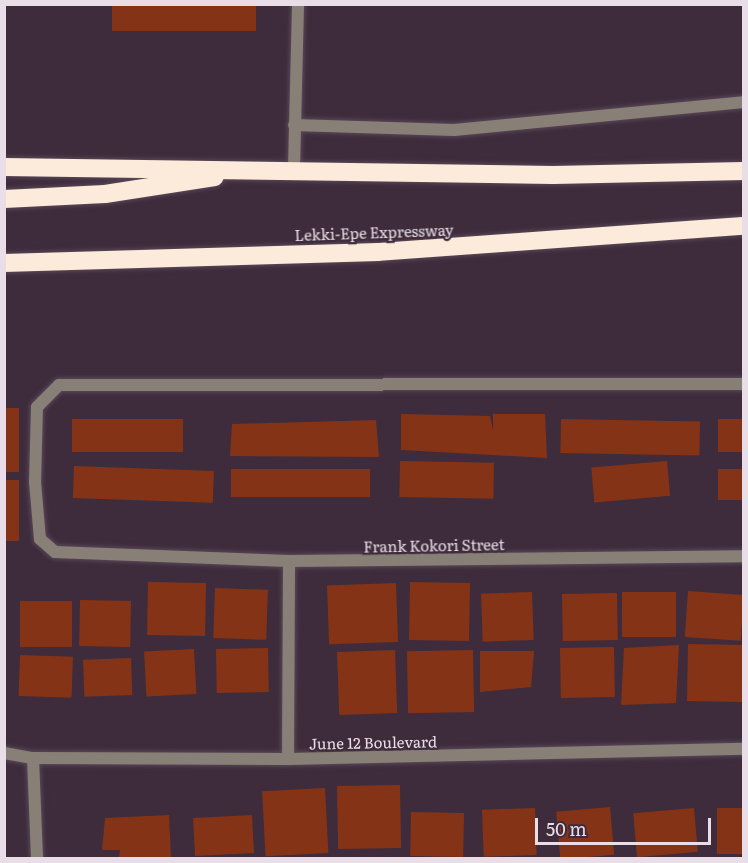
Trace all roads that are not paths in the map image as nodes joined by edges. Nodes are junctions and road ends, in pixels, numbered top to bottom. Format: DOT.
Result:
graph roads {
  1 [pos="298,4"];
  2 [pos="744,102"];
  3 [pos="294,125"];
  4 [pos="4,167"];
  5 [pos="264,169"];
  6 [pos="294,169"];
  7 [pos="744,171"];
  8 [pos="4,199"];
  9 [pos="744,226"];
  10 [pos="4,262"];
  11 [pos="744,384"];
  12 [pos="744,556"];
  13 [pos="289,561"];
  14 [pos="744,748"];
  15 [pos="4,753"];
  16 [pos="33,758"];
  17 [pos="288,759"];
  18 [pos="37,858"];
  1 -- 3 [label="street"];
  2 -- 3 [label="street"];
  3 -- 6 [label="street"];
  4 -- 5 [label="highway"];
  5 -- 6 [label="highway"];
  5 -- 8 [label="highway"];
  6 -- 7 [label="highway"];
  9 -- 10 [label="highway, Lekki-Epe Expressway"];
  11 -- 13 [label="street, Frank Kokori Street"];
  12 -- 13 [label="street, Frank Kokori Street"];
  13 -- 17 [label="street"];
  14 -- 17 [label="street, June 12 Boulevard"];
  15 -- 16 [label="street, June 12 Boulevard"];
  16 -- 17 [label="street, June 12 Boulevard"];
  16 -- 18 [label="street"];
}
